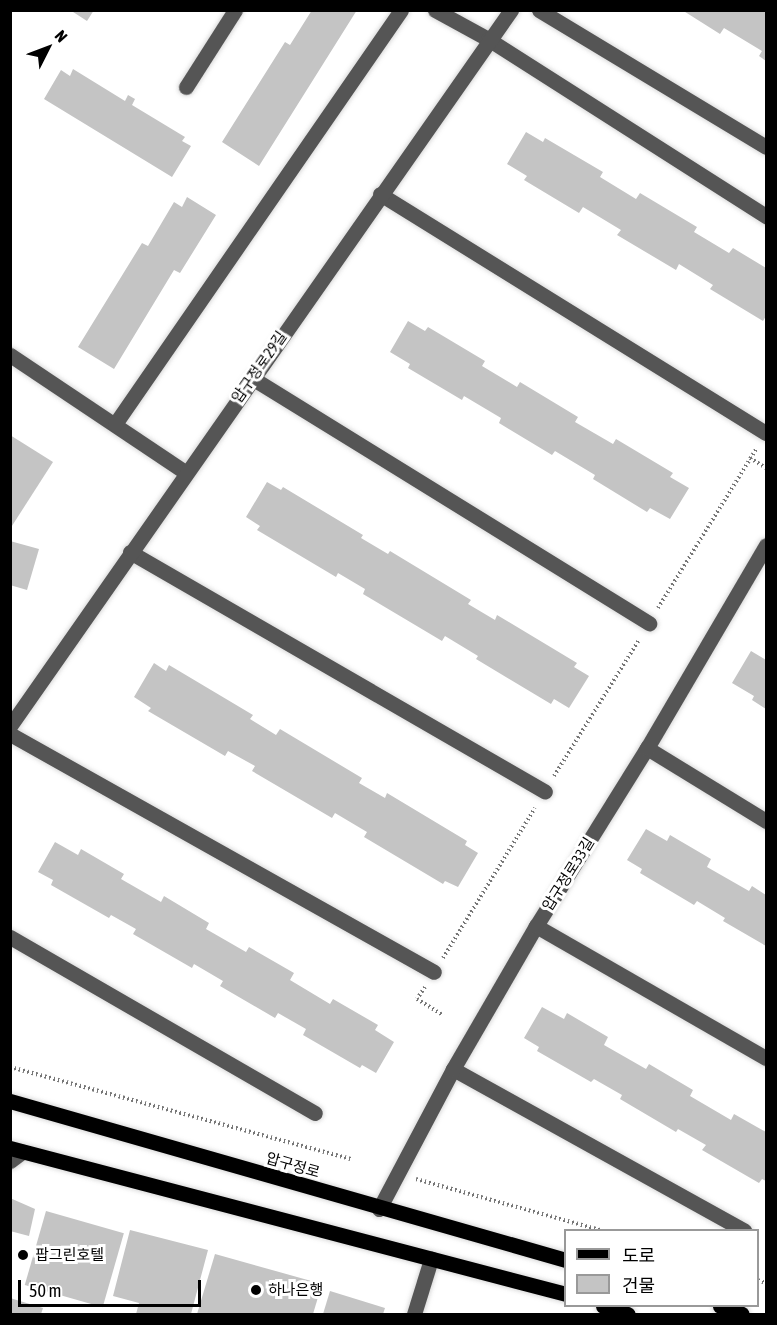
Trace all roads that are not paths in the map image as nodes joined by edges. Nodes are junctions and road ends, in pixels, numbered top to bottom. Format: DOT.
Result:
graph roads {
  1 [pos="235,10"];
  2 [pos="401,10"];
  3 [pos="435,10"];
  4 [pos="511,10"];
  5 [pos="539,10"];
  6 [pos="489,39"];
  7 [pos="186,87"];
  8 [pos="766,147"];
  9 [pos="380,194"];
  10 [pos="766,216"];
  11 [pos="10,355"];
  12 [pos="252,378"];
  13 [pos="115,424"];
  14 [pos="766,433"];
  15 [pos="186,473"];
  16 [pos="766,545"];
  17 [pos="130,552"];
  18 [pos="649,623"];
  19 [pos="16,709"];
  20 [pos="10,726"];
  21 [pos="10,734"];
  22 [pos="648,748"];
  23 [pos="545,792"];
  24 [pos="766,821"];
  25 [pos="536,926"];
  26 [pos="10,937"];
  27 [pos="434,972"];
  28 [pos="766,1058"];
  29 [pos="453,1069"];
  30 [pos="10,1101"];
  31 [pos="315,1113"];
  32 [pos="14,1154"];
  33 [pos="379,1209"];
  34 [pos="742,1229"];
  35 [pos="431,1259"];
  36 [pos="564,1259"];
  37 [pos="564,1293"];
  38 [pos="609,1307"];
  39 [pos="725,1307"];
  40 [pos="414,1314"];
  41 [pos="628,1314"];
  42 [pos="742,1314"];
  1 -- 7 [label="street"];
  2 -- 13 [label="street"];
  3 -- 6 [label="street"];
  4 -- 6 [label="street, 압구정로29길"];
  5 -- 8 [label="street"];
  6 -- 9 [label="street, 압구정로29길"];
  6 -- 10 [label="street"];
  9 -- 12 [label="street, 압구정로29길"];
  9 -- 14 [label="street"];
  11 -- 13 [label="street"];
  12 -- 15 [label="street, 압구정로29길"];
  12 -- 18 [label="street"];
  13 -- 15 [label="street"];
  15 -- 17 [label="street, 압구정로29길"];
  16 -- 22 [label="street, 압구정로33길"];
  17 -- 19 [label="street, 압구정로29길"];
  17 -- 23 [label="street"];
  19 -- 20 [label="street, 압구정로29길"];
  21 -- 27 [label="street"];
  22 -- 24 [label="street"];
  22 -- 25 [label="street, 압구정로33길"];
  25 -- 28 [label="street"];
  25 -- 29 [label="street, 압구정로33길"];
  26 -- 31 [label="street"];
  29 -- 33 [label="street, 압구정로33길"];
  29 -- 34 [label="street"];
  30 -- 33 [label="main road, 압구정로"];
  32 -- 35 [label="main road"];
  33 -- 36 [label="main road, 압구정로"];
  35 -- 37 [label="main road"];
  35 -- 40 [label="street"];
  38 -- 41 [label="main road"];
  39 -- 42 [label="main road"];
}
